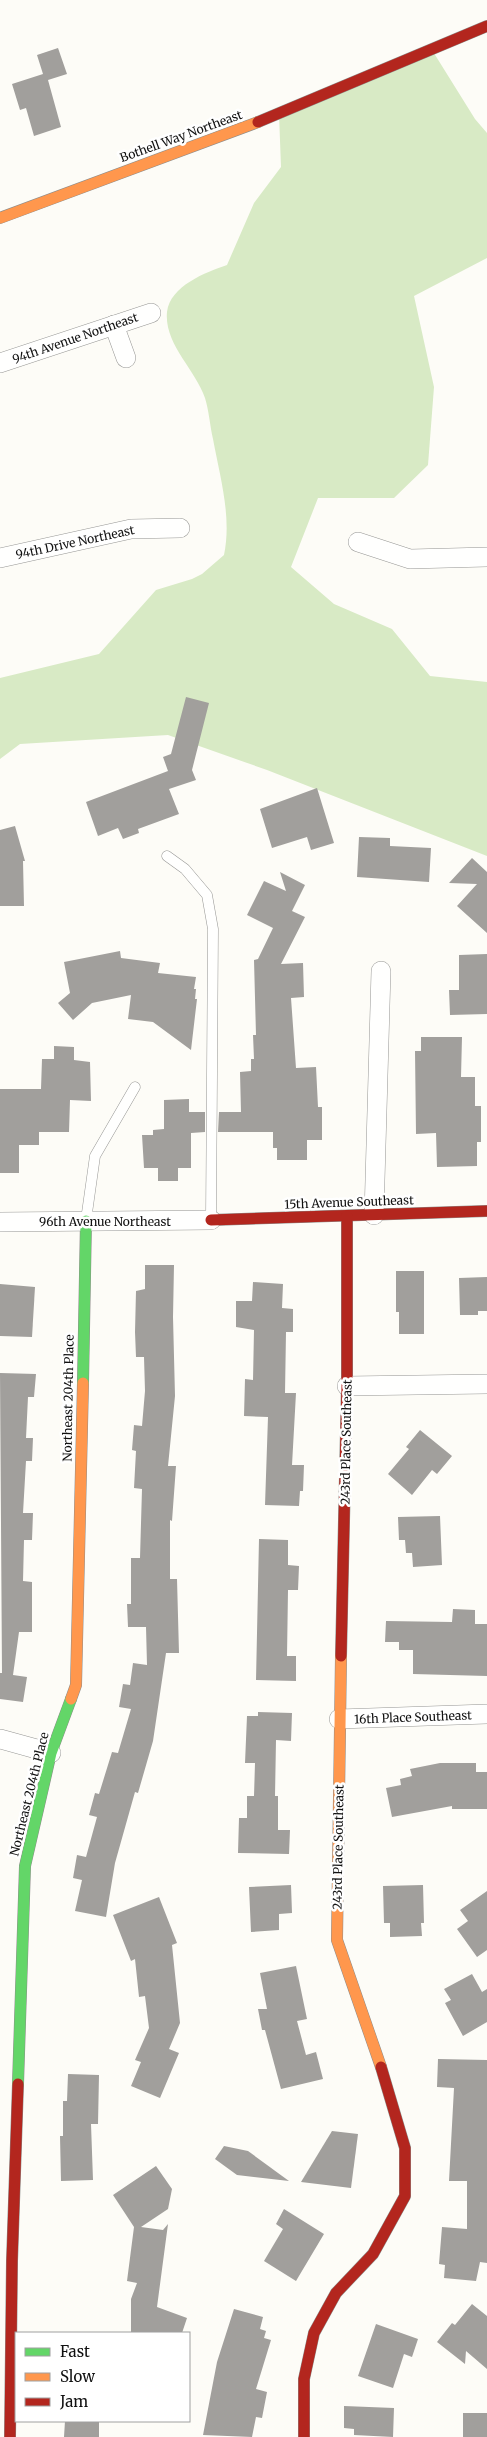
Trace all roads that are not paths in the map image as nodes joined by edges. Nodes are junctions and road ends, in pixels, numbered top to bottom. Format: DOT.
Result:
graph roads {
  1 [pos="487,26"];
  2 [pos="0,218"];
  3 [pos="150,313"];
  4 [pos="114,325"];
  5 [pos="126,358"];
  6 [pos="0,363"];
  7 [pos="180,528"];
  8 [pos="358,542"];
  9 [pos="487,557"];
  10 [pos="0,558"];
  11 [pos="167,856"];
  12 [pos="381,971"];
  13 [pos="135,1087"];
  14 [pos="487,1211"];
  15 [pos="374,1215"];
  16 [pos="347,1216"];
  17 [pos="211,1220"];
  18 [pos="86,1221"];
  19 [pos="0,1222"];
  20 [pos="487,1384"];
  21 [pos="347,1386"];
  22 [pos="487,1714"];
  23 [pos="340,1719"];
  24 [pos="0,1739"];
  25 [pos="51,1753"];
  26 [pos="10,2437"];
  27 [pos="304,2437"];
  1 -- 2 [label="street, Bothell Way Northeast"];
  3 -- 4 [label="street, 94th Avenue Northeast"];
  4 -- 5 [label="street"];
  4 -- 6 [label="street, 94th Avenue Northeast"];
  7 -- 10 [label="street, 94th Drive Northeast"];
  8 -- 9 [label="street"];
  11 -- 17 [label="lane"];
  12 -- 15 [label="street"];
  13 -- 18 [label="lane"];
  14 -- 15 [label="street, 15th Avenue Southeast"];
  15 -- 16 [label="street, 15th Avenue Southeast"];
  16 -- 17 [label="street, 15th Avenue Southeast"];
  16 -- 21 [label="street, 243rd Place Southeast"];
  17 -- 18 [label="street, 96th Avenue Northeast"];
  18 -- 19 [label="street, 96th Avenue Northeast"];
  18 -- 25 [label="street, Northeast 204th Place"];
  20 -- 21 [label="street"];
  21 -- 23 [label="street, 243rd Place Southeast"];
  22 -- 23 [label="street, 16th Place Southeast"];
  23 -- 27 [label="street, 243rd Place Southeast"];
  24 -- 25 [label="street"];
  25 -- 26 [label="street, Northeast 204th Place"];
}
